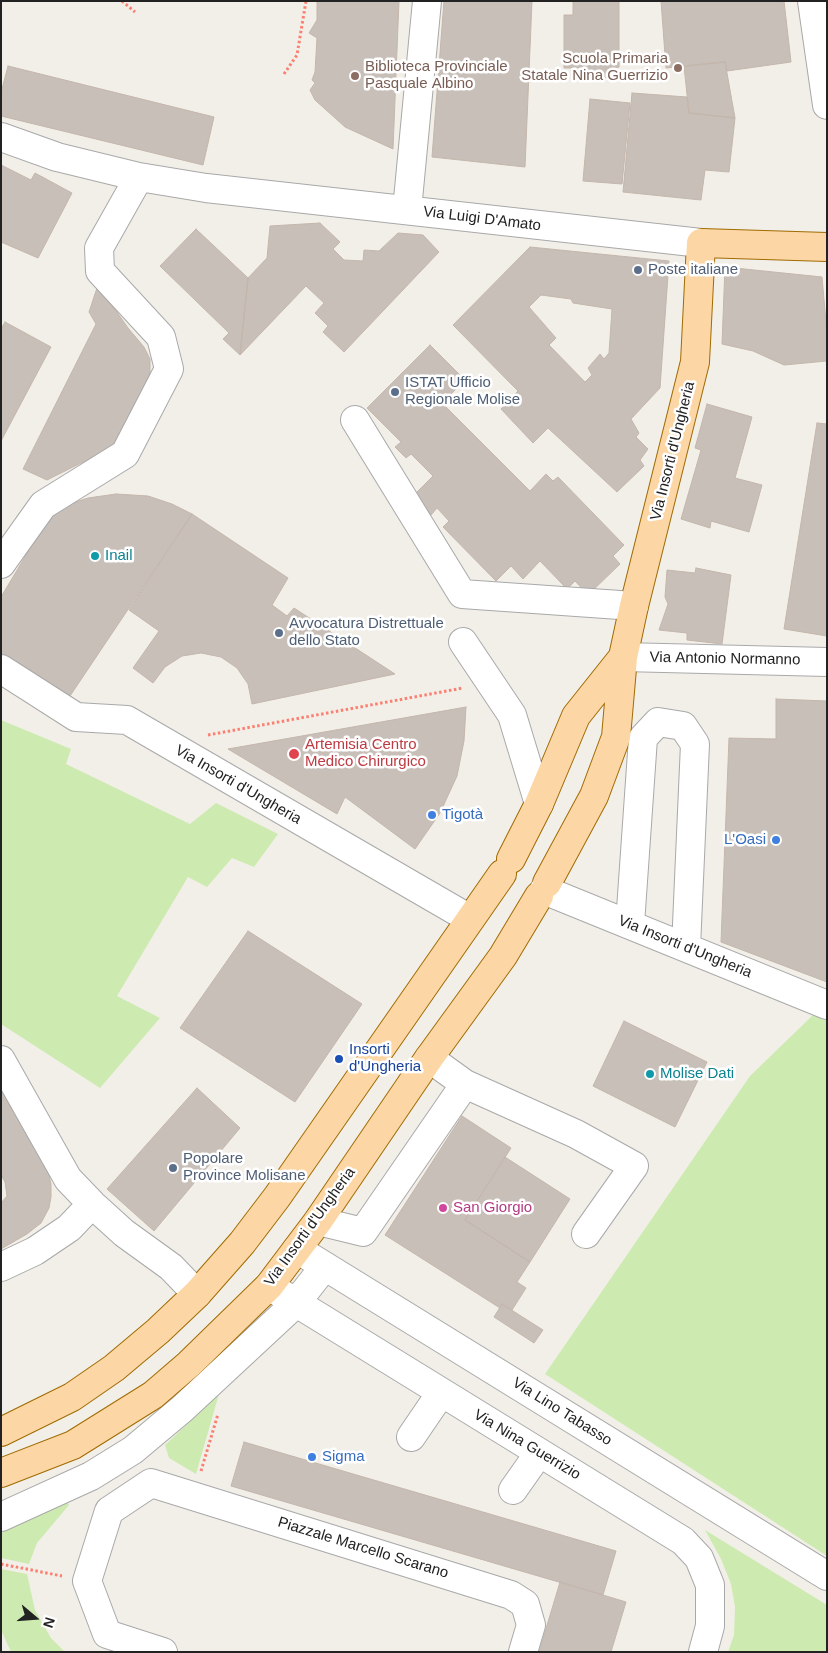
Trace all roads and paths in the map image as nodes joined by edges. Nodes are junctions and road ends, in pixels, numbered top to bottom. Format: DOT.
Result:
graph roads {
  1 [pos="122,1"];
  2 [pos="306,1"];
  3 [pos="427,1"];
  4 [pos="812,1"];
  5 [pos="135,12"];
  6 [pos="284,74"];
  7 [pos="825,76"];
  8 [pos="827,105"];
  9 [pos="1,137"];
  10 [pos="139,177"];
  11 [pos="407,210"];
  12 [pos="700,243"];
  13 [pos="827,247"];
  14 [pos="355,420"];
  15 [pos="1,564"];
  16 [pos="634,606"];
  17 [pos="463,642"];
  18 [pos="624,657"];
  19 [pos="827,662"];
  20 [pos="1,669"];
  21 [pos="490,683"];
  22 [pos="616,737"];
  23 [pos="643,738"];
  24 [pos="166,742"];
  25 [pos="539,804"];
  26 [pos="506,866"];
  27 [pos="543,890"];
  28 [pos="470,919"];
  29 [pos="630,924"];
  30 [pos="686,947"];
  31 [pos="827,1005"];
  32 [pos="429,1058"];
  33 [pos="1,1060"];
  34 [pos="465,1084"];
  35 [pos="92,1204"];
  36 [pos="318,1221"];
  37 [pos="586,1234"];
  38 [pos="297,1249"];
  39 [pos="325,1266"];
  40 [pos="1,1267"];
  41 [pos="268,1286"];
  42 [pos="197,1294"];
  43 [pos="295,1304"];
  44 [pos="441,1393"];
  45 [pos="220,1406"];
  46 [pos="117,1419"];
  47 [pos="1,1432"];
  48 [pos="411,1436"];
  49 [pos="73,1445"];
  50 [pos="133,1450"];
  51 [pos="539,1453"];
  52 [pos="1,1473"];
  53 [pos="91,1476"];
  54 [pos="150,1482"];
  55 [pos="513,1490"];
  56 [pos="194,1496"];
  57 [pos="108,1511"];
  58 [pos="1,1517"];
  59 [pos="1,1564"];
  60 [pos="827,1576"];
  61 [pos="87,1581"];
  62 [pos="163,1652"];
  63 [pos="523,1652"];
  64 [pos="703,1652"];
  1 -- 5 [label="path"];
  2 -- 6 [label="path"];
  3 -- 11 [label="street"];
  4 -- 7 [label="street"];
  7 -- 8 [label="street"];
  9 -- 10 [label="street, Via Luigi D'Amato"];
  10 -- 11 [label="street, Via Luigi D'Amato"];
  10 -- 15 [label="street"];
  11 -- 12 [label="street, Via Luigi D'Amato"];
  12 -- 13 [label="main road, Via Luigi D'Amato"];
  12 -- 16 [label="main road, Via Insorti d'Ungheria"];
  14 -- 16 [label="street"];
  16 -- 18 [label="main road, Via Insorti d'Ungheria"];
  17 -- 21 [label="street"];
  18 -- 19 [label="street, Via Antonio Normanno"];
  18 -- 22 [label="main road, Via Insorti d'Ungheria"];
  18 -- 25 [label="main road, Via Insorti d'Ungheria"];
  20 -- 24 [label="street, Via Insorti d'Ungheria"];
  21 -- 24 [label="path"];
  21 -- 25 [label="street"];
  22 -- 23 [label="street"];
  22 -- 27 [label="main road, Via Insorti d'Ungheria"];
  23 -- 29 [label="street"];
  23 -- 30 [label="street"];
  24 -- 28 [label="street, Via Insorti d'Ungheria"];
  25 -- 26 [label="main road, Via Insorti d'Ungheria"];
  26 -- 27 [label="main road"];
  26 -- 27 [label="main road"];
  26 -- 28 [label="main road, Via Insorti d'Ungheria"];
  27 -- 29 [label="street, Via Insorti d'Ungheria"];
  27 -- 32 [label="main road, Via Insorti d'Ungheria"];
  28 -- 42 [label="main road, Via Insorti d'Ungheria"];
  29 -- 30 [label="street, Via Insorti d'Ungheria"];
  30 -- 31 [label="street, Via Insorti d'Ungheria"];
  32 -- 34 [label="street"];
  32 -- 36 [label="main road, Via Insorti d'Ungheria"];
  33 -- 35 [label="street"];
  34 -- 36 [label="street"];
  34 -- 37 [label="street"];
  35 -- 40 [label="street"];
  35 -- 42 [label="street"];
  36 -- 38 [label="main road, Via Insorti d'Ungheria"];
  38 -- 39 [label="street, Via Lino Tabasso"];
  38 -- 41 [label="main road, Via Insorti d'Ungheria"];
  39 -- 43 [label="street"];
  39 -- 60 [label="street, Via Lino Tabasso"];
  41 -- 43 [label="street, Via Nina Guerrizio"];
  41 -- 46 [label="main road, Via Insorti d'Ungheria"];
  42 -- 47 [label="main road, Via Insorti d'Ungheria"];
  43 -- 44 [label="street, Via Nina Guerrizio"];
  43 -- 50 [label="street"];
  44 -- 48 [label="street"];
  44 -- 51 [label="street, Via Nina Guerrizio"];
  45 -- 56 [label="path"];
  46 -- 49 [label="main road, Via Insorti d'Ungheria"];
  46 -- 50 [label="street"];
  49 -- 52 [label="main road, Via Insorti d'Ungheria"];
  49 -- 53 [label="street"];
  50 -- 53 [label="street"];
  50 -- 54 [label="street"];
  51 -- 55 [label="street"];
  51 -- 64 [label="street, Via Nina Guerrizio"];
  53 -- 57 [label="street"];
  53 -- 58 [label="street"];
  54 -- 56 [label="street, Piazzale Marcello Scarano"];
  54 -- 57 [label="street"];
  56 -- 63 [label="street, Piazzale Marcello Scarano"];
  57 -- 61 [label="street"];
  59 -- 61 [label="path"];
  61 -- 62 [label="street"];
}
